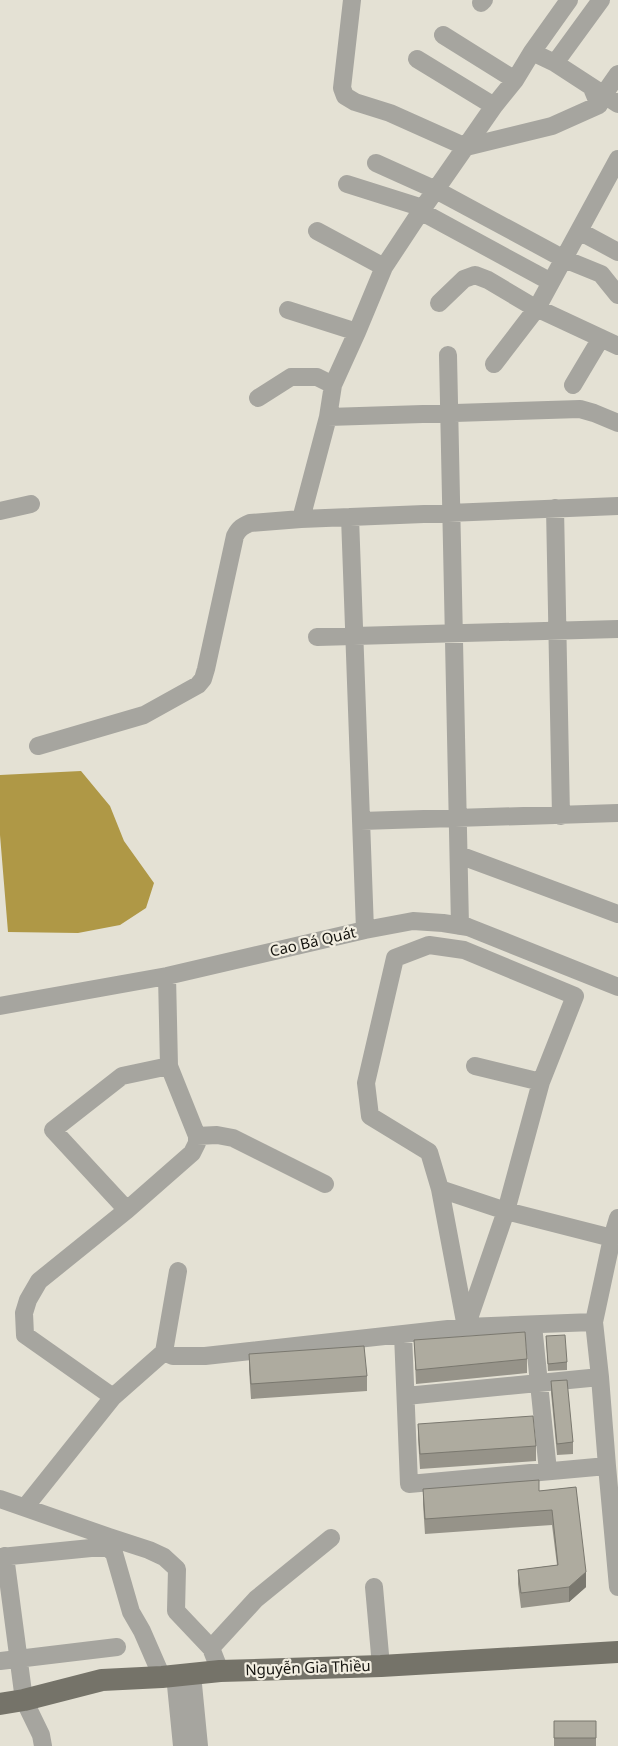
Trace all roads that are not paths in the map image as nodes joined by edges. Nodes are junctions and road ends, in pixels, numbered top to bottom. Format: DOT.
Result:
graph roads {
  1 [pos="352,0"];
  2 [pos="570,0"];
  3 [pos="602,0"];
  4 [pos="443,35"];
  5 [pos="532,52"];
  6 [pos="417,59"];
  7 [pos="555,63"];
  8 [pos="618,74"];
  9 [pos="516,80"];
  10 [pos="604,95"];
  11 [pos="494,106"];
  12 [pos="466,148"];
  13 [pos="618,159"];
  14 [pos="376,163"];
  15 [pos="347,184"];
  16 [pos="436,190"];
  17 [pos="423,210"];
  18 [pos="317,231"];
  19 [pos="579,231"];
  20 [pos="618,252"];
  21 [pos="564,258"];
  22 [pos="384,267"];
  23 [pos="551,282"];
  24 [pos="618,295"];
  25 [pos="439,303"];
  26 [pos="537,308"];
  27 [pos="288,310"];
  28 [pos="357,332"];
  29 [pos="600,338"];
  30 [pos="618,346"];
  31 [pos="448,355"];
  32 [pos="494,364"];
  33 [pos="333,384"];
  34 [pos="573,385"];
  35 [pos="258,398"];
  36 [pos="450,414"];
  37 [pos="328,417"];
  38 [pos="618,423"];
  39 [pos="31,504"];
  40 [pos="618,506"];
  41 [pos="555,508"];
  42 [pos="0,510"];
  43 [pos="452,512"];
  44 [pos="350,517"];
  45 [pos="301,519"];
  46 [pos="618,629"];
  47 [pos="557,630"];
  48 [pos="454,633"];
  49 [pos="354,636"];
  50 [pos="317,637"];
  51 [pos="38,746"];
  52 [pos="618,813"];
  53 [pos="561,816"];
  54 [pos="458,818"];
  55 [pos="361,820"];
  56 [pos="459,855"];
  57 [pos="618,914"];
  58 [pos="460,926"];
  59 [pos="365,930"];
  60 [pos="168,976"];
  61 [pos="618,987"];
  62 [pos="0,1006"];
  63 [pos="169,1066"];
  64 [pos="476,1066"];
  65 [pos="541,1082"];
  66 [pos="197,1136"];
  67 [pos="325,1184"];
  68 [pos="440,1189"];
  69 [pos="127,1210"];
  70 [pos="506,1211"];
  71 [pos="618,1218"];
  72 [pos="612,1238"];
  73 [pos="178,1271"];
  74 [pos="594,1322"];
  75 [pos="533,1325"];
  76 [pos="466,1327"];
  77 [pos="403,1334"];
  78 [pos="164,1352"];
  79 [pos="600,1377"];
  80 [pos="540,1383"];
  81 [pos="406,1396"];
  82 [pos="113,1397"];
  83 [pos="606,1466"];
  84 [pos="548,1471"];
  85 [pos="0,1498"];
  86 [pos="26,1506"];
  87 [pos="331,1538"];
  88 [pos="3,1557"];
  89 [pos="374,1587"];
  90 [pos="618,1587"];
  91 [pos="117,1647"];
  92 [pos="211,1648"];
  93 [pos="618,1652"];
  94 [pos="19,1659"];
  95 [pos="0,1661"];
  96 [pos="381,1666"];
  97 [pos="220,1671"];
  98 [pos="176,1675"];
  99 [pos="24,1700"];
  100 [pos="0,1704"];
  101 [pos="43,1746"];
  102 [pos="182,1746"];
  103 [pos="199,1746"];
  1 -- 12 [label="street"];
  2 -- 5 [label="street"];
  3 -- 7 [label="street"];
  4 -- 9 [label="street"];
  5 -- 7 [label="street"];
  5 -- 9 [label="street"];
  6 -- 11 [label="street"];
  7 -- 10 [label="street"];
  8 -- 10 [label="street"];
  9 -- 11 [label="street"];
  10 -- 12 [label="street"];
  11 -- 12 [label="street"];
  12 -- 16 [label="street"];
  13 -- 19 [label="street"];
  14 -- 16 [label="street"];
  15 -- 17 [label="street"];
  16 -- 17 [label="street"];
  16 -- 21 [label="street"];
  17 -- 22 [label="street"];
  17 -- 23 [label="street"];
  18 -- 22 [label="street"];
  19 -- 20 [label="street"];
  19 -- 21 [label="street"];
  21 -- 23 [label="street"];
  21 -- 24 [label="street"];
  22 -- 28 [label="street"];
  23 -- 26 [label="street"];
  25 -- 26 [label="street"];
  26 -- 29 [label="street"];
  26 -- 32 [label="street"];
  27 -- 28 [label="street"];
  28 -- 33 [label="street"];
  29 -- 30 [label="street"];
  29 -- 34 [label="street"];
  31 -- 36 [label="street"];
  33 -- 35 [label="street"];
  33 -- 37 [label="street"];
  36 -- 37 [label="street"];
  36 -- 38 [label="street"];
  36 -- 43 [label="street"];
  37 -- 45 [label="street"];
  39 -- 42 [label="street"];
  40 -- 41 [label="street"];
  41 -- 43 [label="street"];
  41 -- 47 [label="street"];
  43 -- 44 [label="street"];
  43 -- 48 [label="street"];
  44 -- 45 [label="street"];
  44 -- 49 [label="street"];
  45 -- 51 [label="street"];
  46 -- 47 [label="street"];
  47 -- 48 [label="street"];
  47 -- 53 [label="street"];
  48 -- 49 [label="street"];
  48 -- 54 [label="street"];
  49 -- 50 [label="street"];
  49 -- 55 [label="street"];
  52 -- 53 [label="street"];
  53 -- 54 [label="street"];
  54 -- 55 [label="street"];
  54 -- 56 [label="street"];
  55 -- 59 [label="street"];
  56 -- 57 [label="street"];
  56 -- 58 [label="street"];
  58 -- 59 [label="street, Cao Bá Quát"];
  58 -- 61 [label="street, Cao Bá Quát"];
  59 -- 60 [label="street, Cao Bá Quát"];
  60 -- 62 [label="street, Cao Bá Quát"];
  60 -- 63 [label="street"];
  63 -- 66 [label="street"];
  63 -- 69 [label="street"];
  64 -- 65 [label="street"];
  65 -- 68 [label="street"];
  65 -- 70 [label="street"];
  66 -- 67 [label="street"];
  66 -- 69 [label="street"];
  68 -- 70 [label="street"];
  68 -- 76 [label="street"];
  69 -- 82 [label="street"];
  70 -- 72 [label="street"];
  70 -- 76 [label="street"];
  71 -- 72 [label="street"];
  72 -- 74 [label="street"];
  73 -- 78 [label="street"];
  74 -- 75 [label="street"];
  74 -- 79 [label="street"];
  75 -- 76 [label="street"];
  75 -- 80 [label="street"];
  76 -- 77 [label="street"];
  77 -- 78 [label="street"];
  77 -- 81 [label="street"];
  78 -- 82 [label="street"];
  79 -- 80 [label="street"];
  79 -- 83 [label="street"];
  80 -- 81 [label="street"];
  80 -- 84 [label="street"];
  81 -- 84 [label="street"];
  82 -- 86 [label="street"];
  83 -- 84 [label="street"];
  83 -- 90 [label="street"];
  85 -- 86 [label="street"];
  86 -- 92 [label="street"];
  87 -- 92 [label="street"];
  88 -- 94 [label="street"];
  88 -- 98 [label="street"];
  89 -- 96 [label="street"];
  91 -- 94 [label="street"];
  92 -- 97 [label="street"];
  93 -- 96 [label="main road, Nguyễn Gia Thiều"];
  94 -- 95 [label="street"];
  94 -- 99 [label="street"];
  96 -- 97 [label="main road, Nguyễn Gia Thiều"];
  97 -- 98 [label="main road, Nguyễn Gia Thiều"];
  98 -- 99 [label="main road, Nguyễn Gia Thiều"];
  98 -- 102 [label="street"];
  98 -- 103 [label="street"];
  99 -- 100 [label="main road, Nguyễn Gia Thiều"];
  99 -- 101 [label="street"];
}
